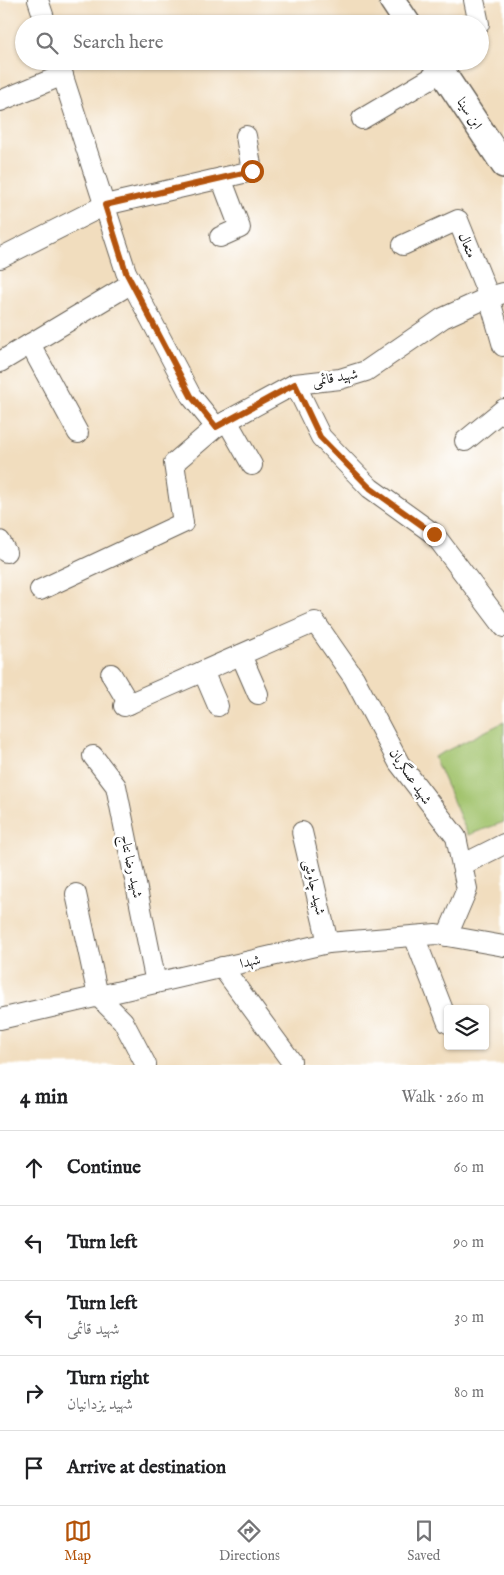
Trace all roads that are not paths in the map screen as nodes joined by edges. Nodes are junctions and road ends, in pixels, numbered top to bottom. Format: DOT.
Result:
graph roads {
  1 [pos="38,0"];
  2 [pos="392,0"];
  3 [pos="474,0"];
  4 [pos="43,15"];
  5 [pos="402,15"];
  6 [pos="477,15"];
  7 [pos="56,70"];
  8 [pos="61,70"];
  9 [pos="436,70"];
  10 [pos="446,70"];
  11 [pos="0,101"];
  12 [pos="362,119"];
  13 [pos="246,136"];
  14 [pos="504,165"];
  15 [pos="221,178"];
  16 [pos="105,205"];
  17 [pos="220,237"];
  18 [pos="403,244"];
  19 [pos="0,258"];
  20 [pos="132,283"];
  21 [pos="497,295"];
  22 [pos="30,344"];
  23 [pos="503,346"];
  24 [pos="0,362"];
  25 [pos="295,384"];
  26 [pos="504,409"];
  27 [pos="222,424"];
  28 [pos="78,433"];
  29 [pos="465,441"];
  30 [pos="252,465"];
  31 [pos="40,590"];
  32 [pos="504,627"];
  33 [pos="241,655"];
  34 [pos="203,671"];
  35 [pos="111,674"];
  36 [pos="258,694"];
  37 [pos="218,706"];
  38 [pos="92,756"];
  39 [pos="302,832"];
  40 [pos="504,844"];
  41 [pos="462,865"];
  42 [pos="76,894"];
  43 [pos="414,936"];
  44 [pos="447,936"];
  45 [pos="328,943"];
  46 [pos="504,946"];
  47 [pos="222,967"];
  48 [pos="156,982"];
  49 [pos="98,996"];
  50 [pos="444,1013"];
  51 [pos="0,1019"];
  52 [pos="291,1062"];
  53 [pos="146,1065"];
  1 -- 4 [label="street"];
  2 -- 5 [label="main road"];
  3 -- 6 [label="street"];
  7 -- 11 [label="street"];
  8 -- 16 [label="street"];
  9 -- 12 [label="street"];
  10 -- 14 [label="main road, ابن سینا"];
  13 -- 15 [label="street"];
  15 -- 16 [label="street"];
  15 -- 17 [label="street"];
  16 -- 19 [label="street"];
  16 -- 20 [label="street"];
  18 -- 21 [label="street, متعال"];
  20 -- 22 [label="street"];
  20 -- 27 [label="street"];
  21 -- 23 [label="street"];
  21 -- 25 [label="street, شهید قائمی"];
  22 -- 24 [label="street"];
  22 -- 28 [label="street"];
  25 -- 27 [label="street, شهید قائمی"];
  25 -- 32 [label="street"];
  26 -- 29 [label="street"];
  27 -- 30 [label="street"];
  27 -- 31 [label="street, شهید قائمی"];
  33 -- 34 [label="street"];
  33 -- 36 [label="street"];
  33 -- 41 [label="street, شهید عسگریان"];
  34 -- 35 [label="street"];
  34 -- 37 [label="street"];
  38 -- 48 [label="street, شهید رضا نتاج"];
  39 -- 45 [label="street, شهید چاوشی"];
  40 -- 41 [label="street"];
  41 -- 44 [label="street, شهید عسگریان"];
  42 -- 49 [label="street"];
  43 -- 44 [label="street, شهدا"];
  43 -- 45 [label="street, شهدا"];
  43 -- 50 [label="street"];
  44 -- 46 [label="street, شهدا"];
  45 -- 47 [label="street, شهدا"];
  47 -- 48 [label="street, شهدا"];
  47 -- 52 [label="street"];
  48 -- 49 [label="street, شهدا"];
  49 -- 51 [label="street, شهدا"];
  49 -- 53 [label="street"];
}
